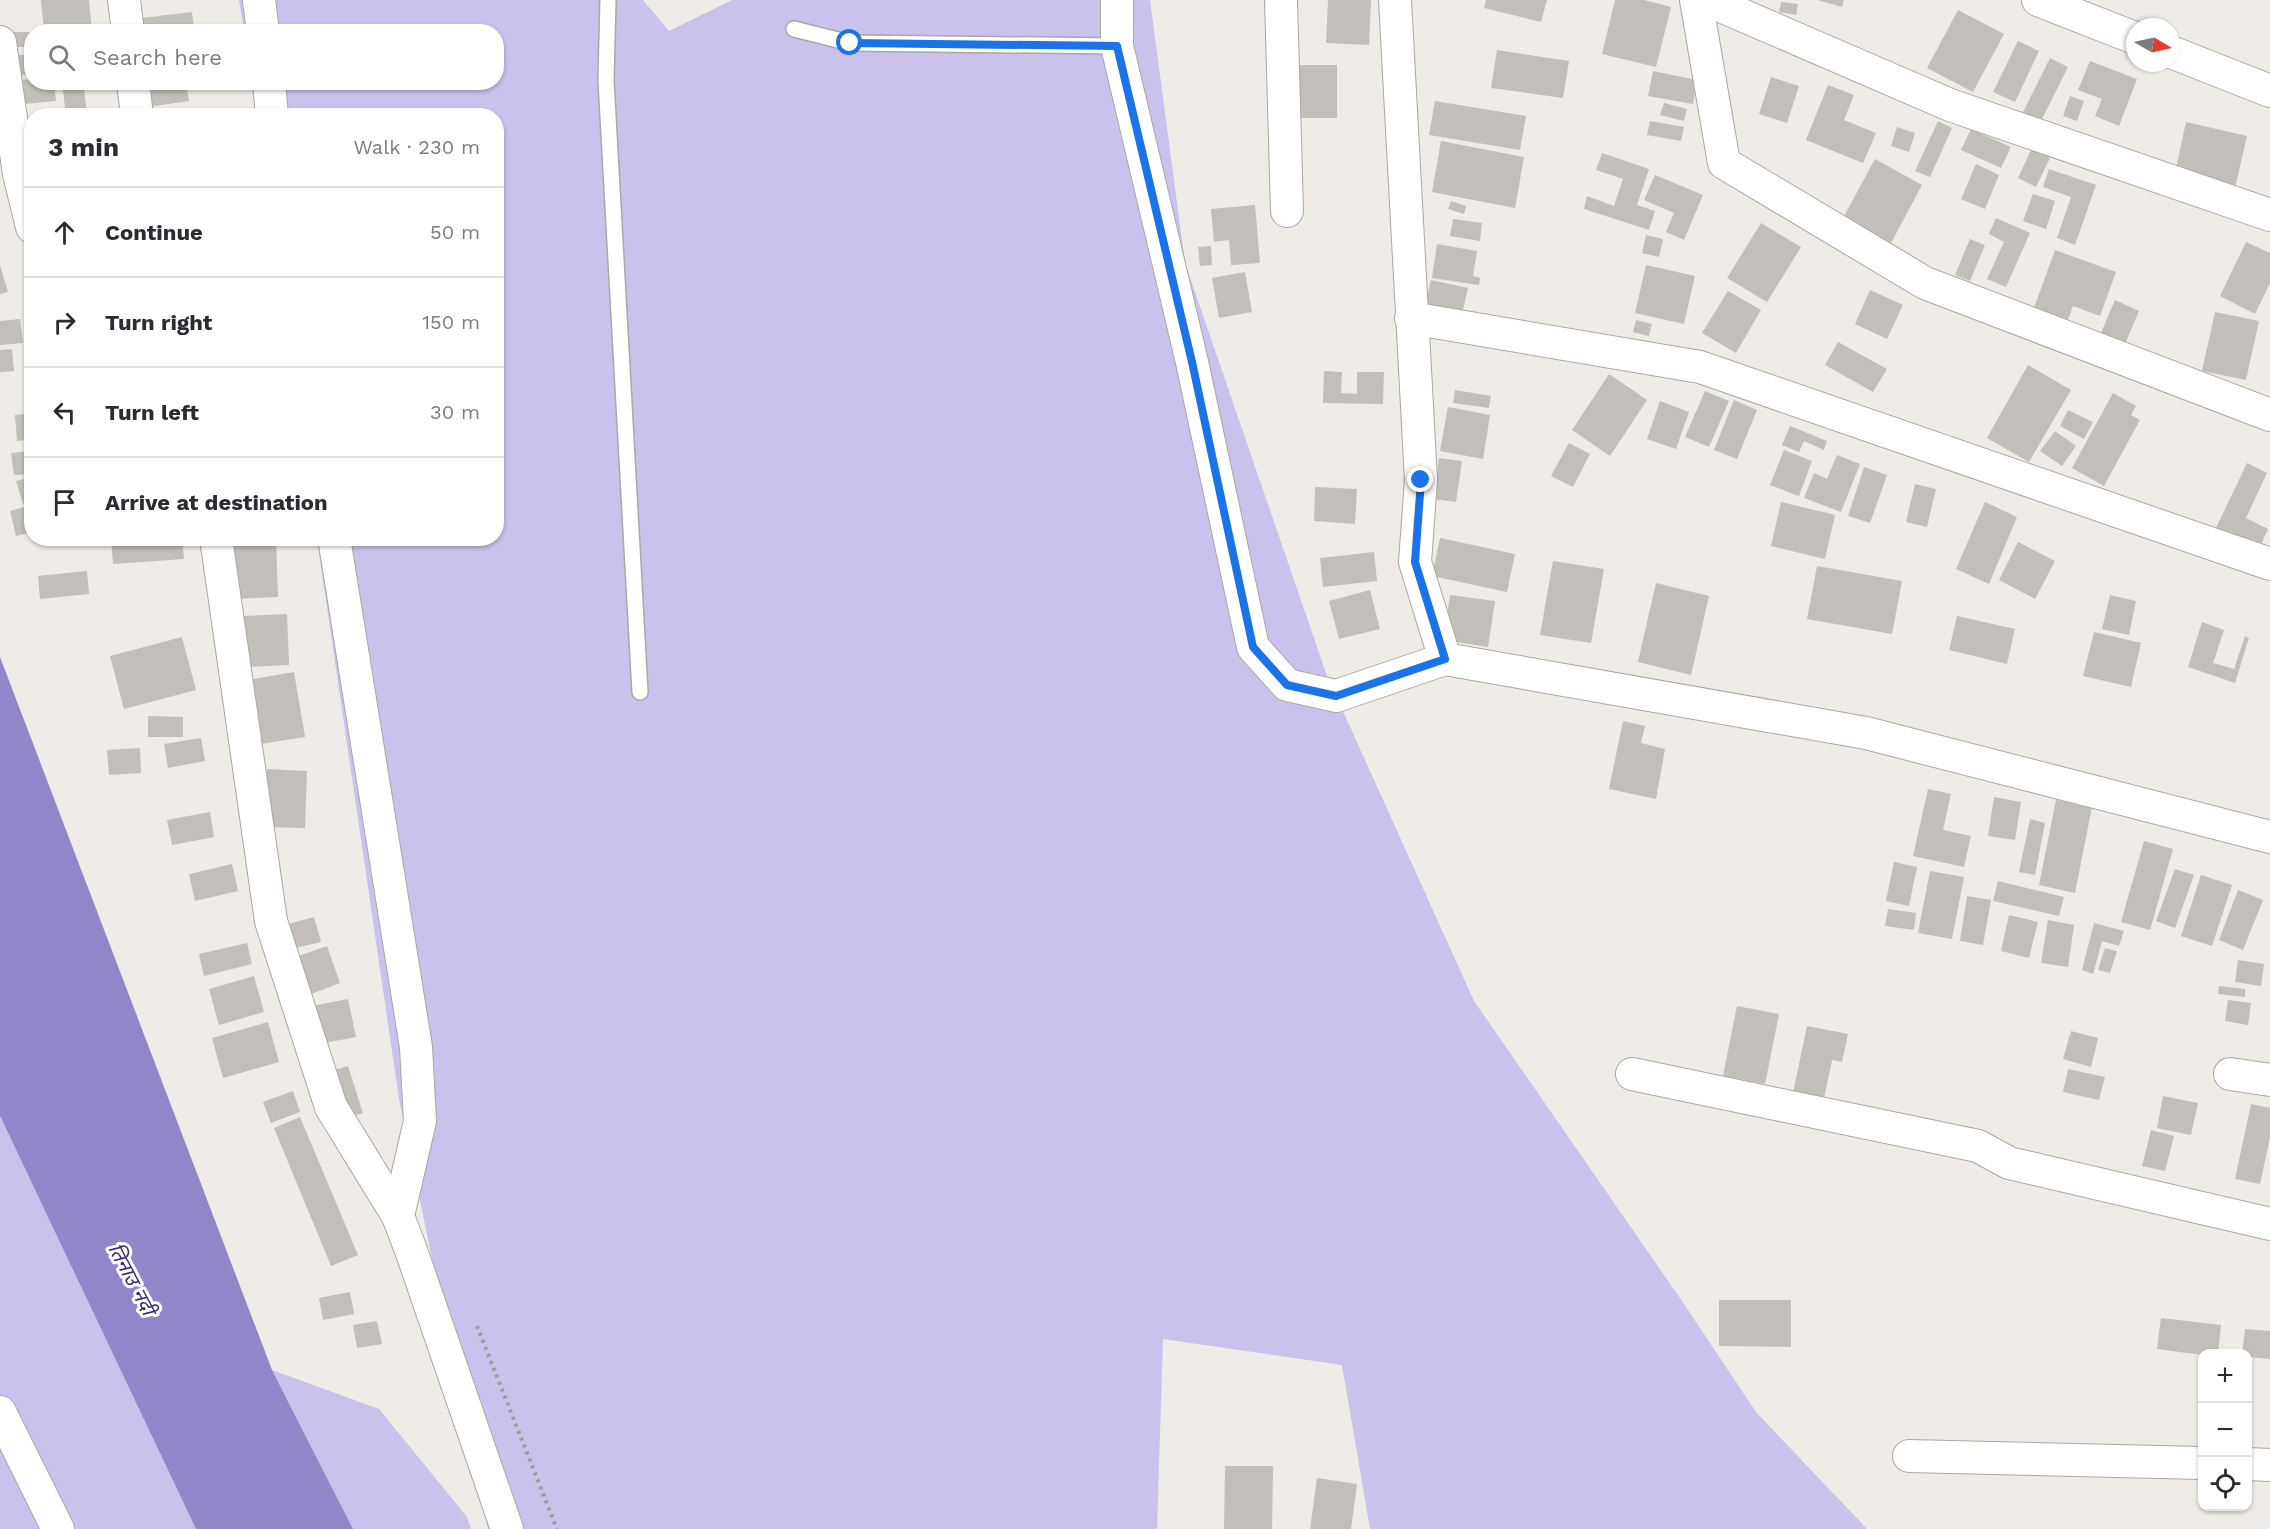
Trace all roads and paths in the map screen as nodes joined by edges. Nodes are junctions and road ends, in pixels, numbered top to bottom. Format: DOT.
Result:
graph roads {
  1 [pos="124,0"];
  2 [pos="259,0"];
  3 [pos="608,0"];
  4 [pos="1117,0"];
  5 [pos="1281,0"];
  6 [pos="1395,0"];
  7 [pos="1695,0"];
  8 [pos="1707,0"];
  9 [pos="2038,0"];
  10 [pos="127,24"];
  11 [pos="262,24"];
  12 [pos="794,29"];
  13 [pos="2126,34"];
  14 [pos="0,42"];
  15 [pos="1117,46"];
  16 [pos="2180,56"];
  17 [pos="134,90"];
  18 [pos="269,90"];
  19 [pos="2270,91"];
  20 [pos="136,108"];
  21 [pos="271,108"];
  22 [pos="24,194"];
  23 [pos="1287,211"];
  24 [pos="2270,215"];
  25 [pos="1411,318"];
  26 [pos="2270,415"];
  27 [pos="217,546"];
  28 [pos="335,546"];
  29 [pos="2270,564"];
  30 [pos="1445,659"];
  31 [pos="640,692"];
  32 [pos="2270,837"];
  33 [pos="1632,1074"];
  34 [pos="2230,1074"];
  35 [pos="2270,1080"];
  36 [pos="398,1216"];
  37 [pos="2270,1224"];
  38 [pos="0,1412"];
  39 [pos="1909,1456"];
  40 [pos="2198,1463"];
  41 [pos="2252,1464"];
  42 [pos="2270,1465"];
  43 [pos="58,1529"];
  44 [pos="507,1529"];
  1 -- 10 [label="street"];
  2 -- 11 [label="street"];
  3 -- 31 [label="lane"];
  4 -- 15 [label="street"];
  5 -- 23 [label="street"];
  6 -- 25 [label="street"];
  7 -- 26 [label="street"];
  8 -- 24 [label="street"];
  9 -- 13 [label="street"];
  12 -- 15 [label="lane"];
  14 -- 22 [label="street"];
  15 -- 30 [label="street"];
  16 -- 19 [label="street"];
  17 -- 20 [label="street"];
  18 -- 21 [label="street"];
  25 -- 29 [label="street"];
  25 -- 30 [label="street"];
  27 -- 36 [label="street"];
  28 -- 36 [label="street"];
  30 -- 32 [label="street"];
  33 -- 37 [label="street"];
  34 -- 35 [label="street"];
  36 -- 44 [label="street"];
  38 -- 43 [label="street"];
  39 -- 40 [label="street"];
  41 -- 42 [label="street"];
}
